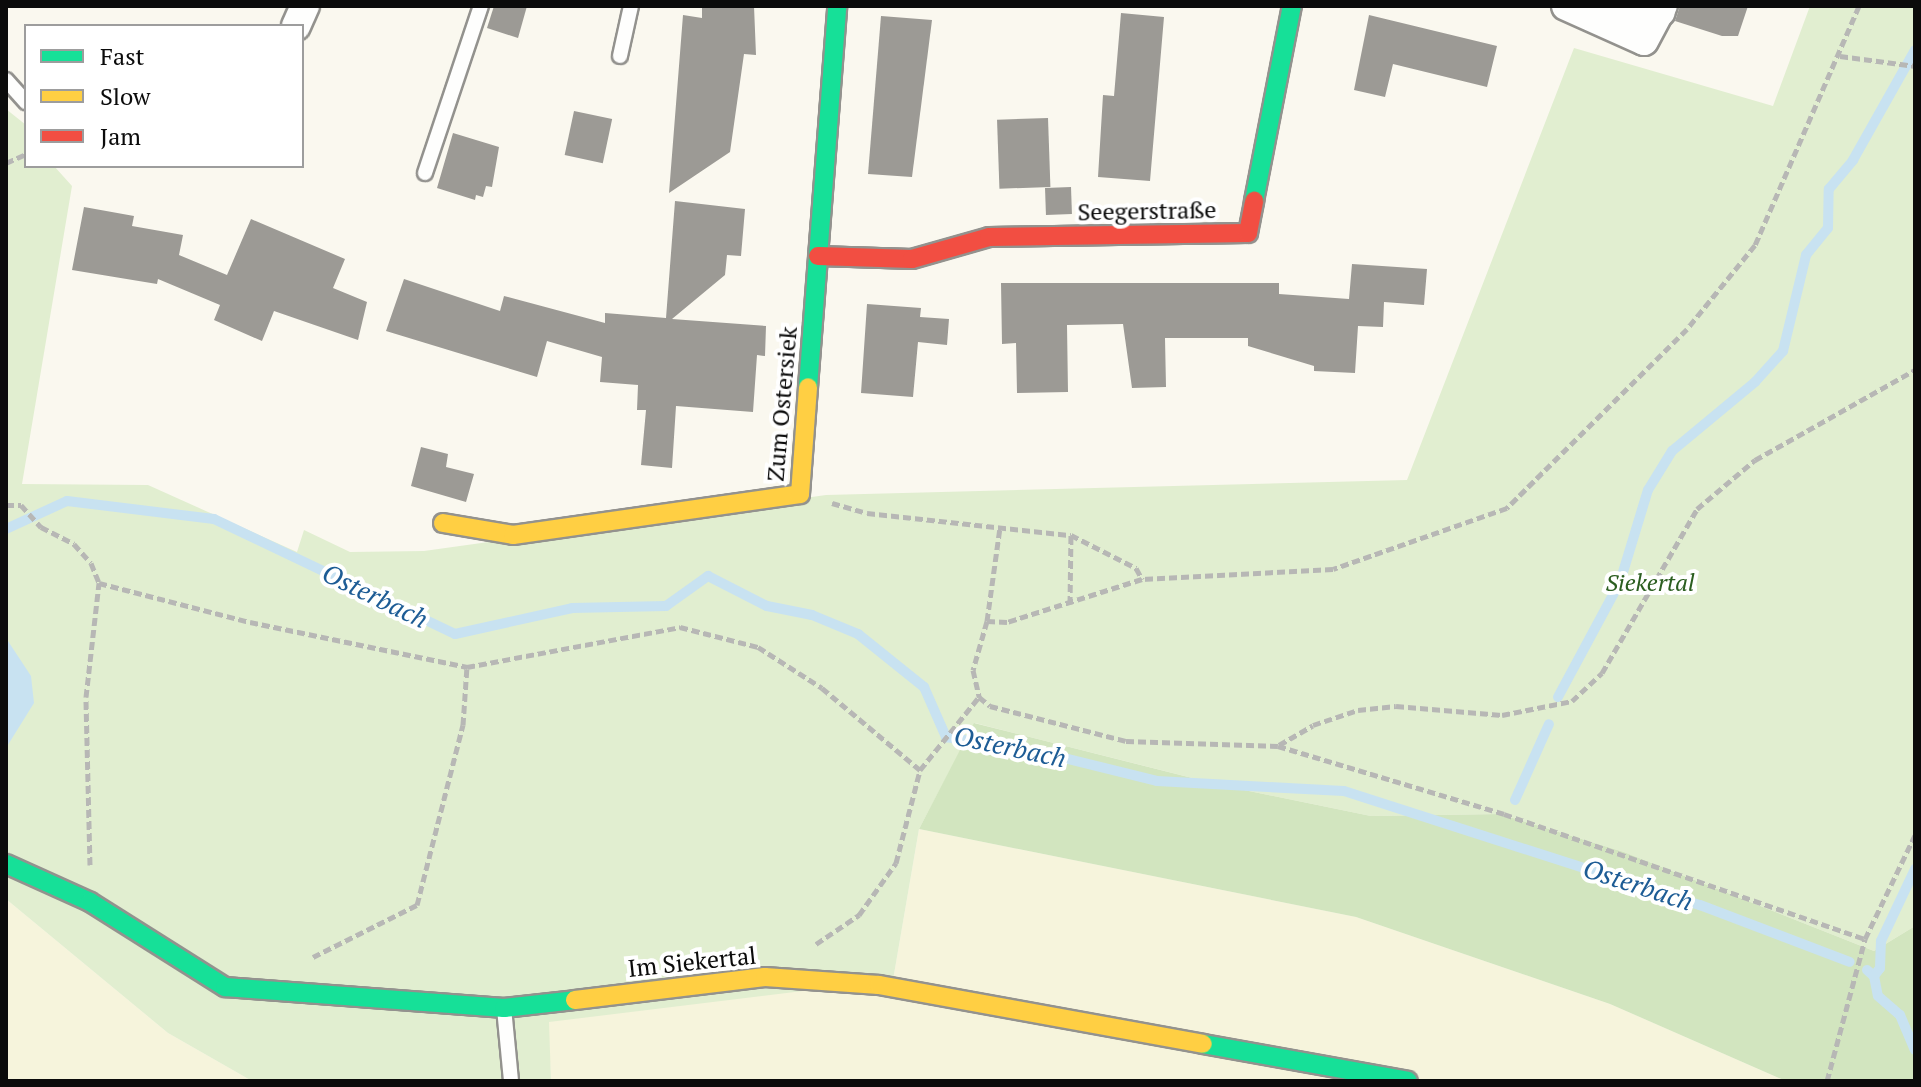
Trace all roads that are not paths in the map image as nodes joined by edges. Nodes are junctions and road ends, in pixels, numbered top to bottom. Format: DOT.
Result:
graph roads {
  1 [pos="481,6"];
  2 [pos="631,6"];
  3 [pos="837,6"];
  4 [pos="1292,6"];
  5 [pos="1566,6"];
  6 [pos="1599,6"];
  7 [pos="1662,9"];
  8 [pos="620,56"];
  9 [pos="6,80"];
  10 [pos="24,100"];
  11 [pos="425,173"];
  12 [pos="818,256"];
  13 [pos="443,523"];
  14 [pos="6,864"];
  15 [pos="504,1008"];
  16 [pos="511,1081"];
  17 [pos="1408,1081"];
  1 -- 11 [label="lane"];
  2 -- 8 [label="lane"];
  3 -- 12 [label="street, Zum Ostersiek"];
  4 -- 12 [label="street, Seegerstraße"];
  5 -- 7 [label="street"];
  6 -- 7 [label="street"];
  9 -- 10 [label="lane"];
  12 -- 13 [label="street, Zum Ostersiek"];
  14 -- 15 [label="street, Im Siekertal"];
  15 -- 16 [label="lane"];
  15 -- 17 [label="street, Im Siekertal"];
}
